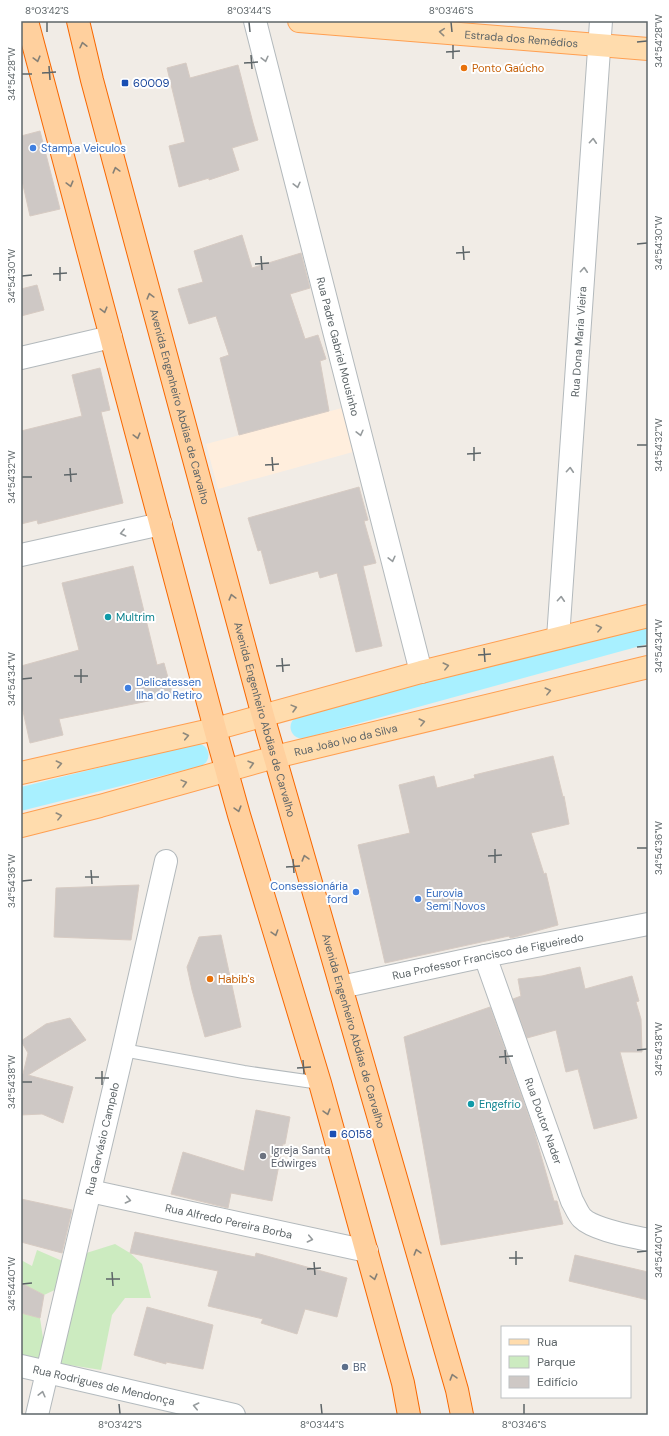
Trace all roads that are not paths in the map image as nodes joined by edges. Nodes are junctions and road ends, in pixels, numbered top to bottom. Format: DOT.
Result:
graph roads {
  1 [pos="27,21"];
  2 [pos="78,21"];
  3 [pos="256,21"];
  4 [pos="299,21"];
  5 [pos="601,21"];
  6 [pos="600,45"];
  7 [pos="648,49"];
  8 [pos="111,337"];
  9 [pos="21,358"];
  10 [pos="161,524"];
  11 [pos="21,555"];
  12 [pos="648,616"];
  13 [pos="558,638"];
  14 [pos="648,667"];
  15 [pos="421,672"];
  16 [pos="264,716"];
  17 [pos="215,729"];
  18 [pos="275,757"];
  19 [pos="227,771"];
  20 [pos="21,773"];
  21 [pos="21,826"];
  22 [pos="166,861"];
  23 [pos="642,925"];
  24 [pos="485,956"];
  25 [pos="341,986"];
  26 [pos="123,1050"];
  27 [pos="320,1084"];
  28 [pos="90,1191"];
  29 [pos="648,1240"];
  30 [pos="367,1251"];
  31 [pos="21,1366"];
  32 [pos="47,1373"];
  33 [pos="37,1415"];
  34 [pos="234,1415"];
  35 [pos="409,1415"];
  36 [pos="462,1415"];
  1 -- 8 [label="highway, one-way"];
  16 -- 2 [label="highway, Avenida Engenheiro Abdias de Carvalho, one-way"];
  3 -- 15 [label="street, Rua Padre Gabriel Mousinho, one-way"];
  6 -- 4 [label="main road, Estrada dos Remédios, one-way"];
  5 -- 6 [label="street, Rua Dona Maria Vieira"];
  6 -- 7 [label="main road, Estrada dos Remédios"];
  13 -- 6 [label="street, Rua Dona Maria Vieira, one-way"];
  8 -- 9 [label="street"];
  8 -- 10 [label="highway, one-way"];
  10 -- 11 [label="street, one-way"];
  10 -- 17 [label="highway"];
  13 -- 12 [label="main road, one-way"];
  15 -- 13 [label="main road, one-way"];
  18 -- 14 [label="main road, Rua João Ivo da Silva, one-way"];
  16 -- 15 [label="main road, one-way"];
  16 -- 17 [label="main road"];
  16 -- 18 [label="highway, Avenida Engenheiro Abdias de Carvalho"];
  17 -- 19 [label="highway"];
  20 -- 17 [label="main road, one-way"];
  19 -- 18 [label="main road, Rua João Ivo da Silva, one-way"];
  25 -- 18 [label="highway, Avenida Engenheiro Abdias de Carvalho, one-way"];
  21 -- 19 [label="main road, Rua João Ivo da Silva, one-way"];
  19 -- 27 [label="highway, one-way"];
  22 -- 26 [label="street, Rua Gervásio Campelo"];
  23 -- 24 [label="street, Rua Professor Francisco de Figueiredo"];
  24 -- 25 [label="street, Rua Professor Francisco de Figueiredo"];
  24 -- 29 [label="street, Rua Doutor Nader"];
  36 -- 25 [label="highway, Avenida Engenheiro Abdias de Carvalho, one-way"];
  26 -- 27 [label="lane"];
  26 -- 28 [label="street, Rua Gervásio Campelo"];
  27 -- 30 [label="highway, one-way"];
  28 -- 30 [label="street, Rua Alfredo Pereira Borba, one-way"];
  28 -- 32 [label="street, Rua Gervásio Campelo"];
  30 -- 35 [label="highway, one-way"];
  31 -- 32 [label="street, Rua Rodrigues de Mendonça"];
  33 -- 32 [label="street, Rua Gervásio Campelo, one-way"];
  34 -- 32 [label="street, Rua Rodrigues de Mendonça, one-way"];
}
